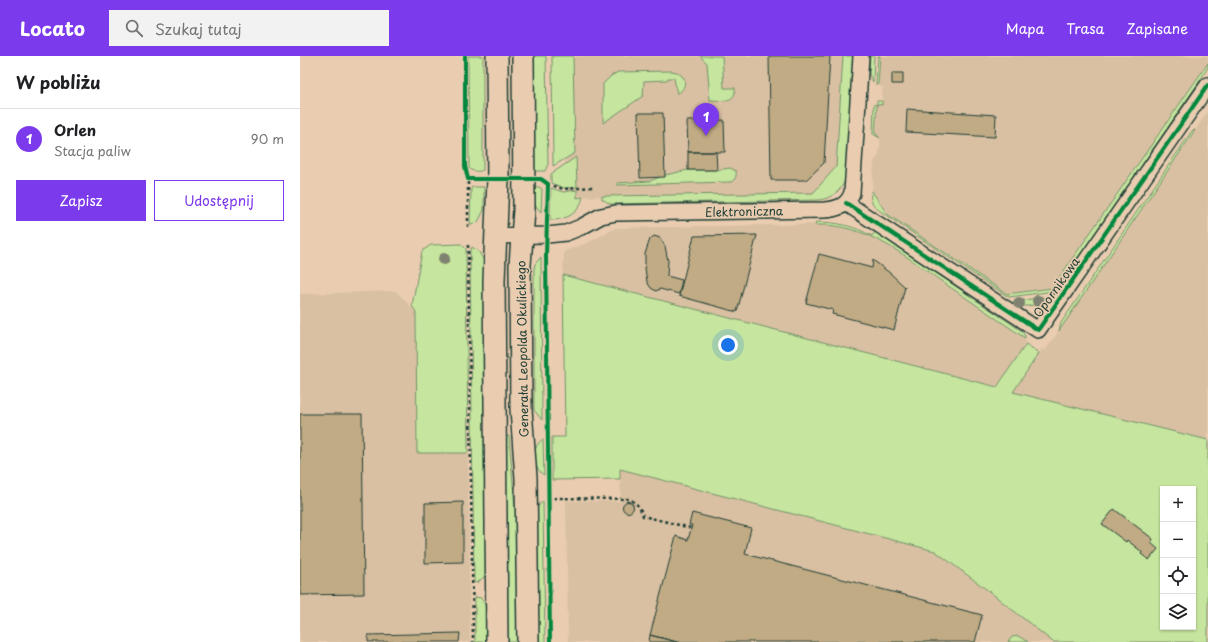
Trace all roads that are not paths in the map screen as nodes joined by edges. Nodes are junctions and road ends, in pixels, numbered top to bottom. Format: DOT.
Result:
graph roads {
  1 [pos="497,56"];
  2 [pos="523,56"];
  3 [pos="861,56"];
  4 [pos="1208,85"];
  5 [pos="846,203"];
  6 [pos="522,234"];
  7 [pos="495,236"];
  8 [pos="498,642"];
  9 [pos="528,642"];
  1 -- 7 [label="main road"];
  2 -- 6 [label="main road, Generała Leopolda Okulickiego"];
  3 -- 5 [label="street"];
  4 -- 5 [label="street, Opornikowa"];
  5 -- 6 [label="street, Elektroniczna"];
  6 -- 7 [label="street, Elektroniczna"];
  6 -- 9 [label="main road, Generała Leopolda Okulickiego"];
  7 -- 8 [label="main road"];
}
